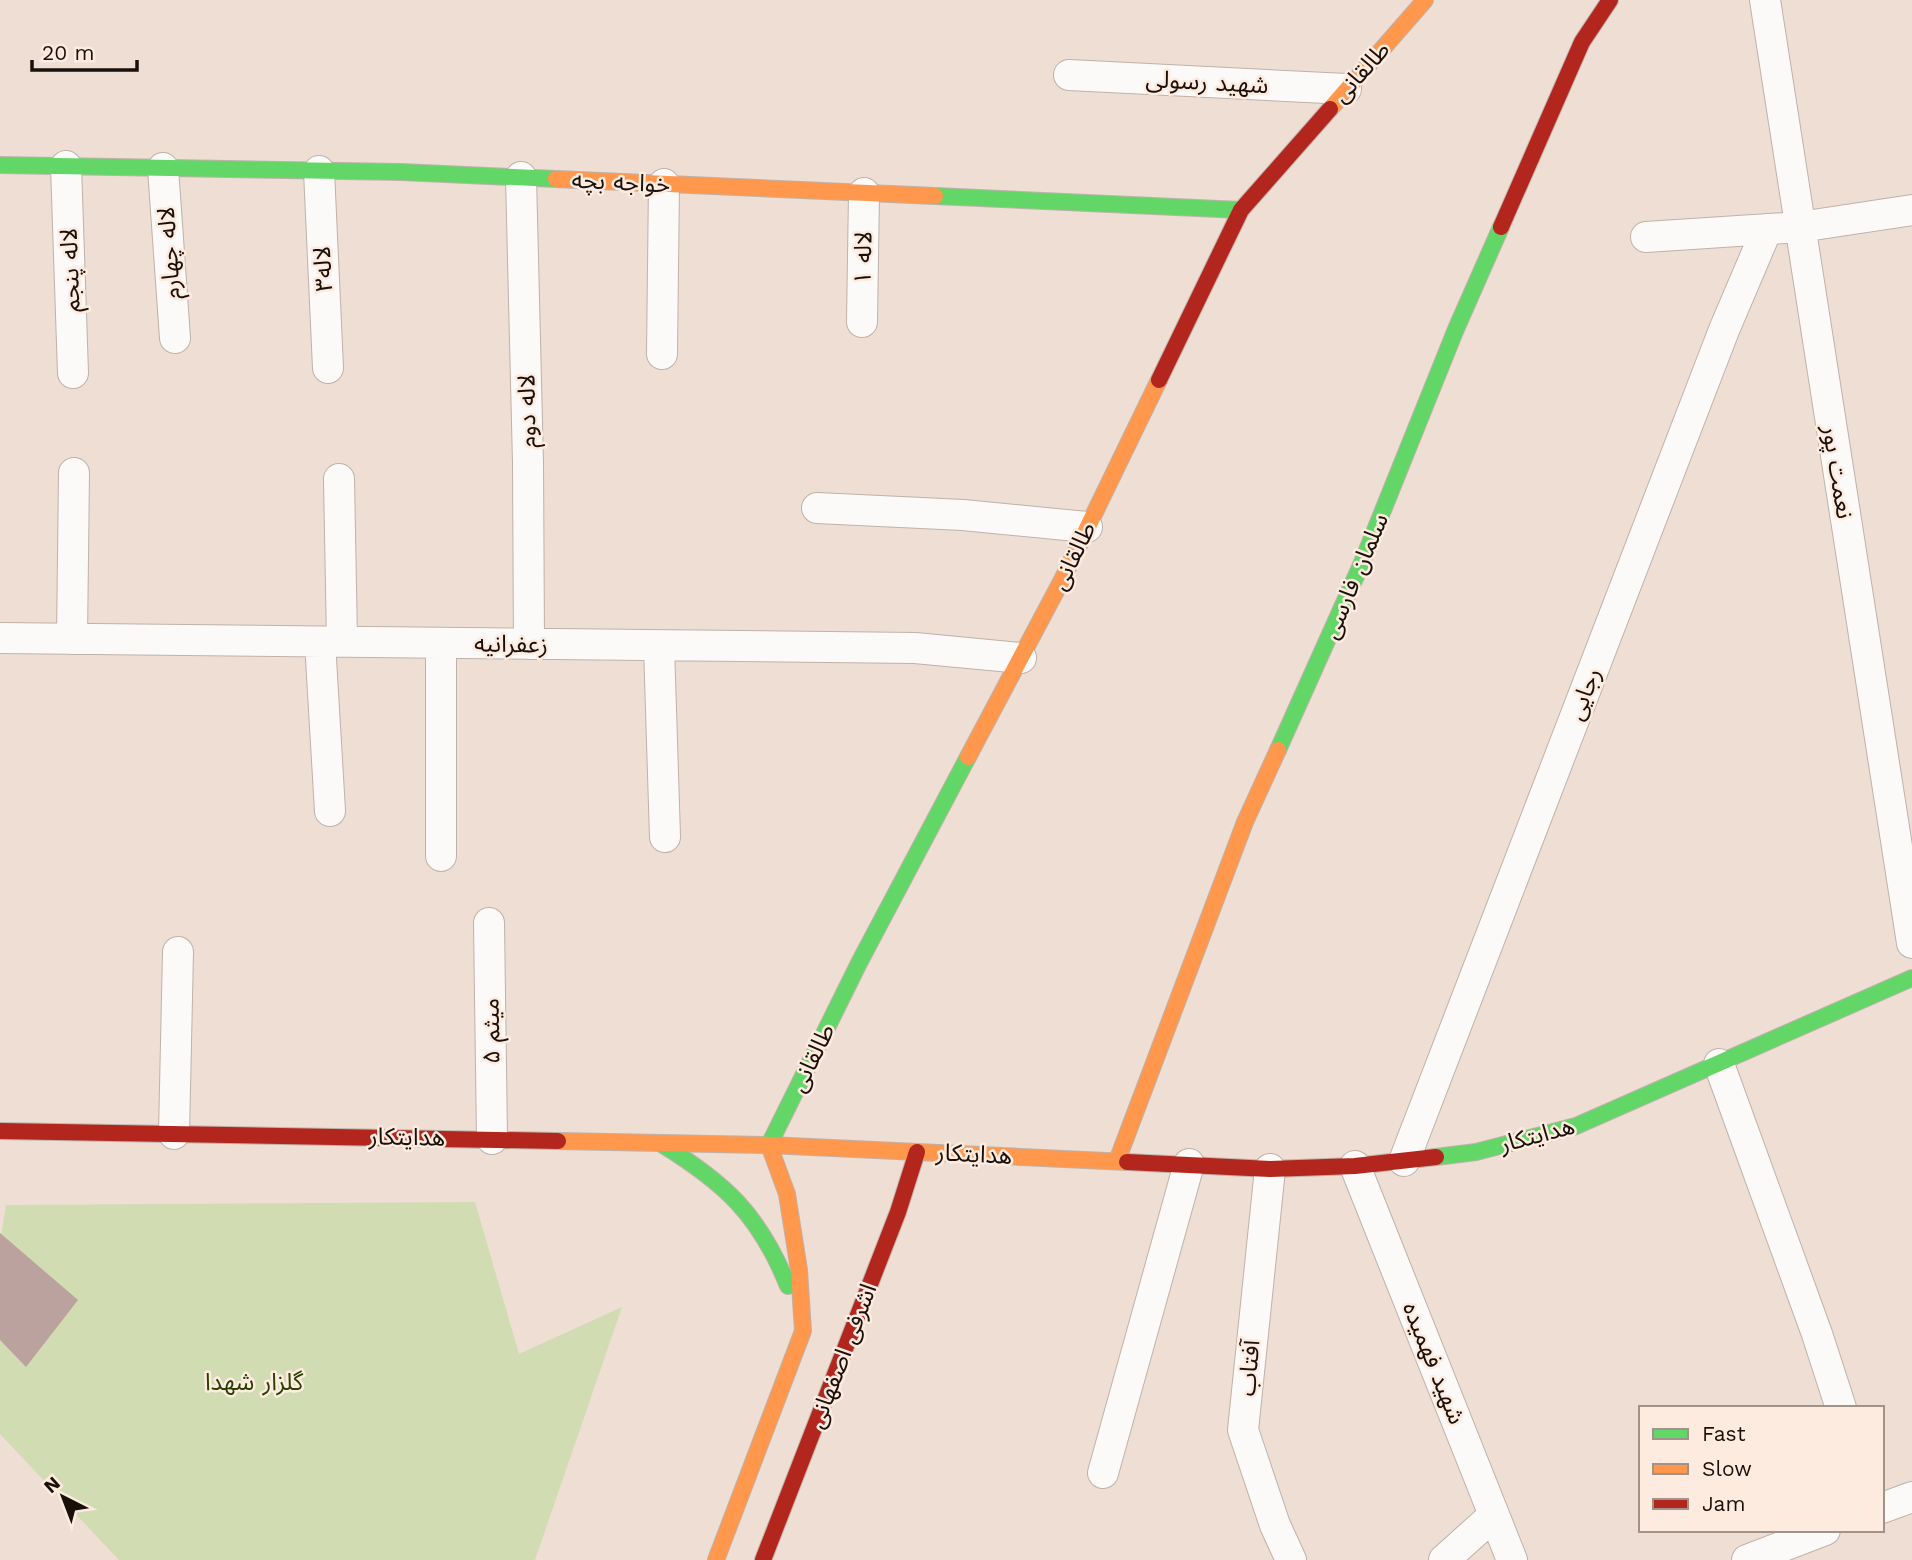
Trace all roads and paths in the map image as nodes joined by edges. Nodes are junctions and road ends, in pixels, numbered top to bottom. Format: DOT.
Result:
graph roads {
  1 [pos="1425,0"];
  2 [pos="1610,0"];
  3 [pos="1765,0"];
  4 [pos="1069,75"];
  5 [pos="1346,89"];
  6 [pos="0,165"];
  7 [pos="66,166"];
  8 [pos="163,168"];
  9 [pos="319,171"];
  10 [pos="521,177"];
  11 [pos="664,184"];
  12 [pos="864,193"];
  13 [pos="1241,210"];
  14 [pos="1912,210"];
  15 [pos="1800,227"];
  16 [pos="1767,229"];
  17 [pos="1646,237"];
  18 [pos="862,322"];
  19 [pos="175,338"];
  20 [pos="662,354"];
  21 [pos="328,368"];
  22 [pos="73,373"];
  23 [pos="74,473"];
  24 [pos="339,479"];
  25 [pos="817,508"];
  26 [pos="1087,527"];
  27 [pos="0,638"];
  28 [pos="72,639"];
  29 [pos="331,642"];
  30 [pos="441,643"];
  31 [pos="529,644"];
  32 [pos="659,646"];
  33 [pos="1021,658"];
  34 [pos="330,811"];
  35 [pos="665,837"];
  36 [pos="441,856"];
  37 [pos="489,923"];
  38 [pos="1912,943"];
  39 [pos="178,952"];
  40 [pos="1912,978"];
  41 [pos="1719,1064"];
  42 [pos="0,1131"];
  43 [pos="174,1134"];
  44 [pos="492,1139"];
  45 [pos="660,1143"];
  46 [pos="769,1145"];
  47 [pos="917,1152"];
  48 [pos="1117,1161"];
  49 [pos="1404,1161"];
  50 [pos="1189,1164"];
  51 [pos="1355,1166"];
  52 [pos="1270,1169"];
  53 [pos="803,1331"];
  54 [pos="1840,1406"];
  55 [pos="1103,1473"];
  56 [pos="1912,1497"];
  57 [pos="1884,1507"];
  58 [pos="1494,1515"];
  59 [pos="1820,1532"];
  60 [pos="716,1560"];
  61 [pos="764,1560"];
  62 [pos="1291,1560"];
  63 [pos="1444,1560"];
  64 [pos="1512,1560"];
  65 [pos="1747,1560"];
  1 -- 5 [label="street, طالقانی"];
  2 -- 48 [label="street, سلمان فارسی"];
  3 -- 15 [label="street, نعمت پور"];
  4 -- 5 [label="street, شهید رسولی"];
  5 -- 13 [label="street, طالقانی"];
  6 -- 7 [label="street, خواجه بچه"];
  7 -- 8 [label="street, خواجه بچه"];
  7 -- 22 [label="street, لاله پنجم"];
  8 -- 9 [label="street, خواجه بچه"];
  8 -- 19 [label="street, لاله چهارم"];
  9 -- 10 [label="street, خواجه بچه"];
  9 -- 21 [label="street, لاله۳"];
  10 -- 11 [label="street, خواجه بچه"];
  10 -- 31 [label="street, لاله دوم"];
  11 -- 12 [label="street, خواجه بچه"];
  11 -- 20 [label="street"];
  12 -- 13 [label="street, خواجه بچه"];
  12 -- 18 [label="street, لاله ۱"];
  13 -- 26 [label="street, طالقانی"];
  14 -- 15 [label="street"];
  15 -- 16 [label="street"];
  15 -- 38 [label="street, نعمت پور"];
  16 -- 17 [label="street"];
  16 -- 49 [label="street, رجایی"];
  23 -- 28 [label="street"];
  24 -- 29 [label="street"];
  25 -- 26 [label="street"];
  26 -- 33 [label="street, طالقانی"];
  27 -- 28 [label="street, زعفرانیه"];
  28 -- 29 [label="street, زعفرانیه"];
  29 -- 30 [label="street, زعفرانیه"];
  29 -- 34 [label="street"];
  30 -- 31 [label="street, زعفرانیه"];
  30 -- 36 [label="street"];
  31 -- 32 [label="street, زعفرانیه"];
  32 -- 33 [label="street, زعفرانیه"];
  32 -- 35 [label="street"];
  33 -- 46 [label="street, طالقانی"];
  37 -- 44 [label="street, میثم ۵"];
  39 -- 43 [label="street"];
  40 -- 41 [label="street, هدایتکار"];
  41 -- 49 [label="street, هدایتکار"];
  41 -- 54 [label="street"];
  42 -- 43 [label="street, هدایتکار"];
  43 -- 44 [label="street, هدایتکار"];
  44 -- 45 [label="street, هدایتکار"];
  45 -- 46 [label="street, هدایتکار"];
  45 -- 53 [label="street"];
  46 -- 47 [label="street, هدایتکار"];
  46 -- 53 [label="street, اشرفی اصفهانی"];
  47 -- 48 [label="street, هدایتکار"];
  47 -- 61 [label="street, اشرفی اصفهانی"];
  48 -- 50 [label="street, هدایتکار"];
  49 -- 51 [label="street, هدایتکار"];
  50 -- 52 [label="street, هدایتکار"];
  50 -- 55 [label="street"];
  51 -- 52 [label="street, هدایتکار"];
  51 -- 58 [label="street, شهید فهمیده"];
  52 -- 62 [label="street, آفتاب"];
  53 -- 60 [label="street, اشرفی اصفهانی"];
  56 -- 57 [label="street"];
  58 -- 63 [label="street"];
  58 -- 64 [label="street, شهید فهمیده"];
  59 -- 65 [label="street"];
}
